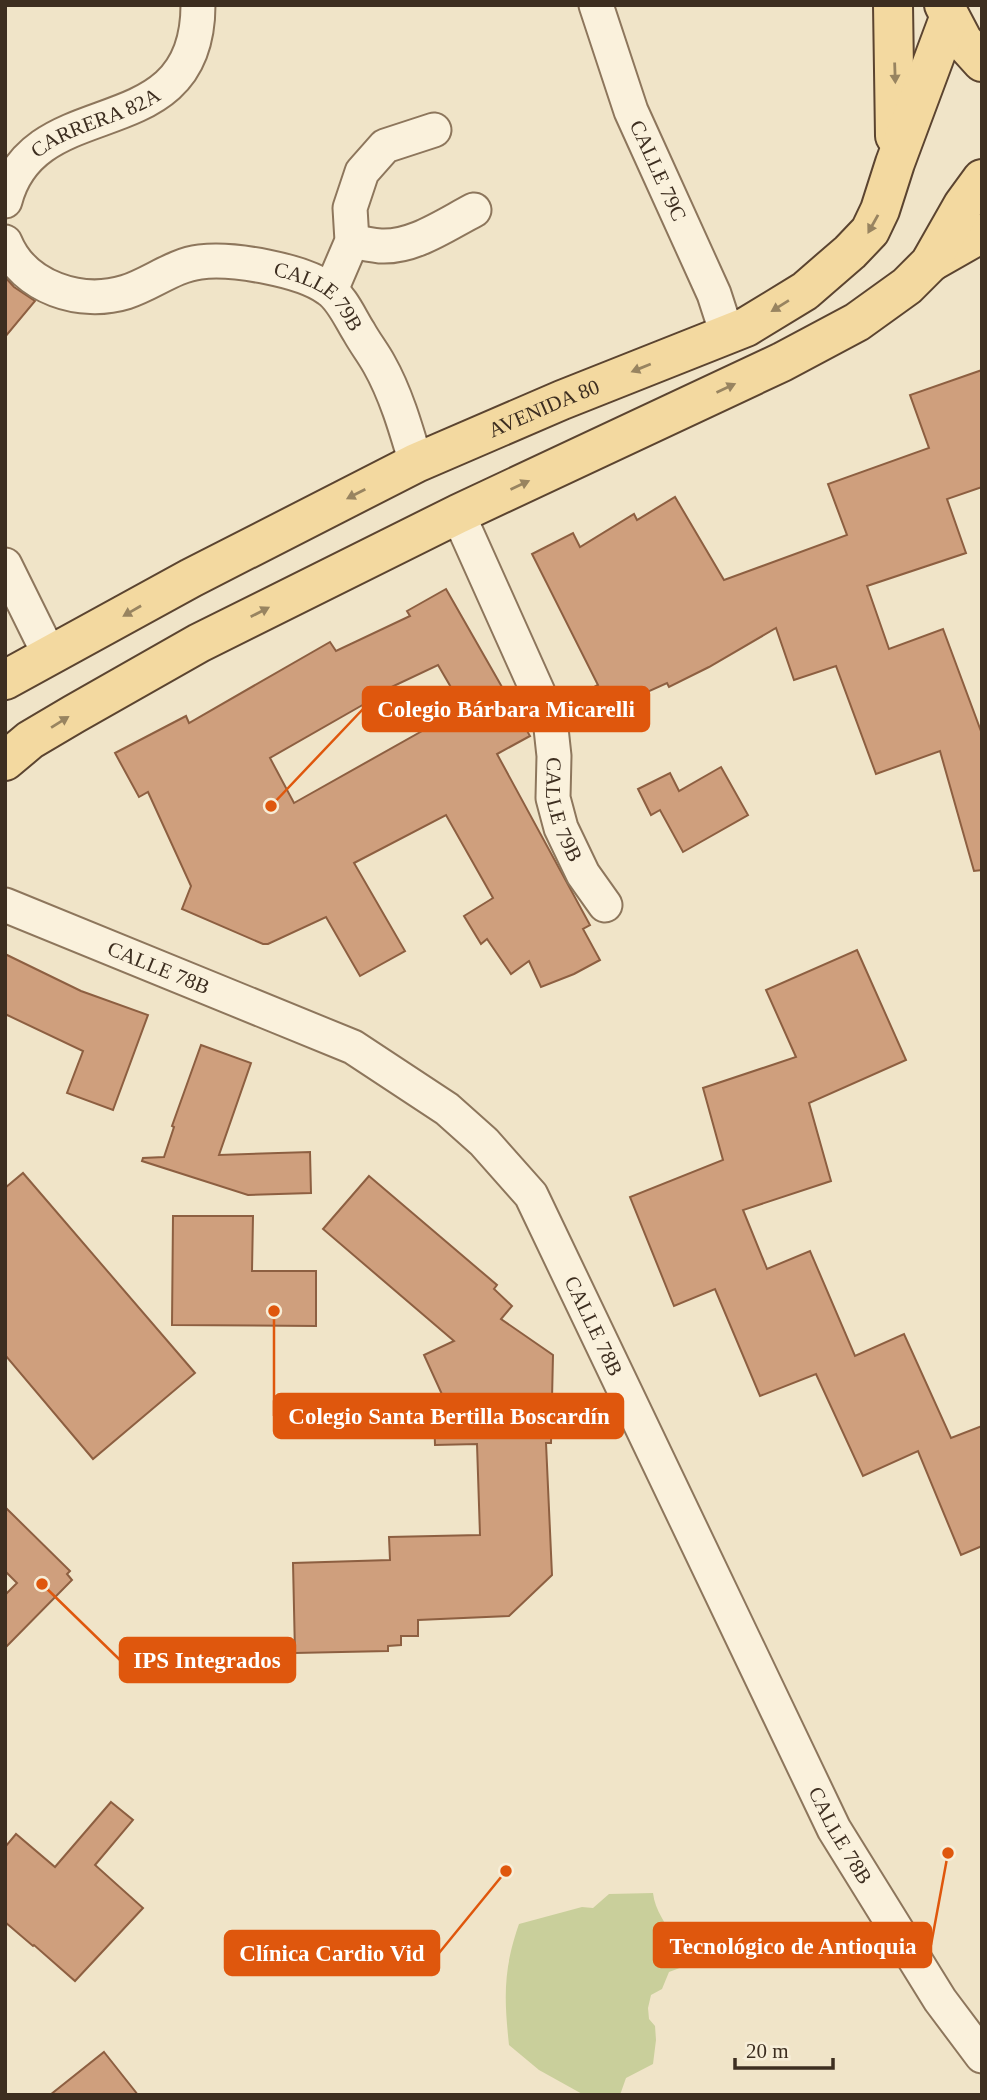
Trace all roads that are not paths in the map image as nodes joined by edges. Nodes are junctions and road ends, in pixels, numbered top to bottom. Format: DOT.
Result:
graph roads {
  1 [pos="198,5"];
  2 [pos="596,5"];
  3 [pos="893,5"];
  4 [pos="946,12"];
  5 [pos="982,62"];
  6 [pos="434,130"];
  7 [pos="895,163"];
  8 [pos="982,179"];
  9 [pos="5,201"];
  10 [pos="474,210"];
  11 [pos="982,233"];
  12 [pos="352,241"];
  13 [pos="5,242"];
  14 [pos="930,263"];
  15 [pos="331,290"];
  16 [pos="727,334"];
  17 [pos="416,463"];
  18 [pos="458,514"];
  19 [pos="5,565"];
  20 [pos="50,656"];
  21 [pos="5,680"];
  22 [pos="5,761"];
  23 [pos="8,903"];
  24 [pos="605,905"];
  25 [pos="982,2056"];
  1 -- 9 [label="street, CARRERA 82A"];
  2 -- 16 [label="street, CALLE 79C"];
  3 -- 7 [label="main road, one-way"];
  4 -- 5 [label="main road"];
  4 -- 7 [label="main road, AVENIDA 80"];
  6 -- 12 [label="street"];
  7 -- 16 [label="main road, AVENIDA 80, one-way"];
  8 -- 14 [label="main road"];
  10 -- 12 [label="street"];
  11 -- 14 [label="main road"];
  12 -- 15 [label="street"];
  13 -- 15 [label="street, CALLE 79B"];
  18 -- 14 [label="main road, one-way"];
  15 -- 17 [label="street, CALLE 79B"];
  16 -- 17 [label="main road, AVENIDA 80, one-way"];
  17 -- 20 [label="main road, AVENIDA 80, one-way"];
  22 -- 18 [label="main road, one-way"];
  18 -- 24 [label="street, CALLE 79B"];
  19 -- 20 [label="street"];
  20 -- 21 [label="main road, AVENIDA 80"];
  23 -- 25 [label="street, CALLE 78B"];
}
